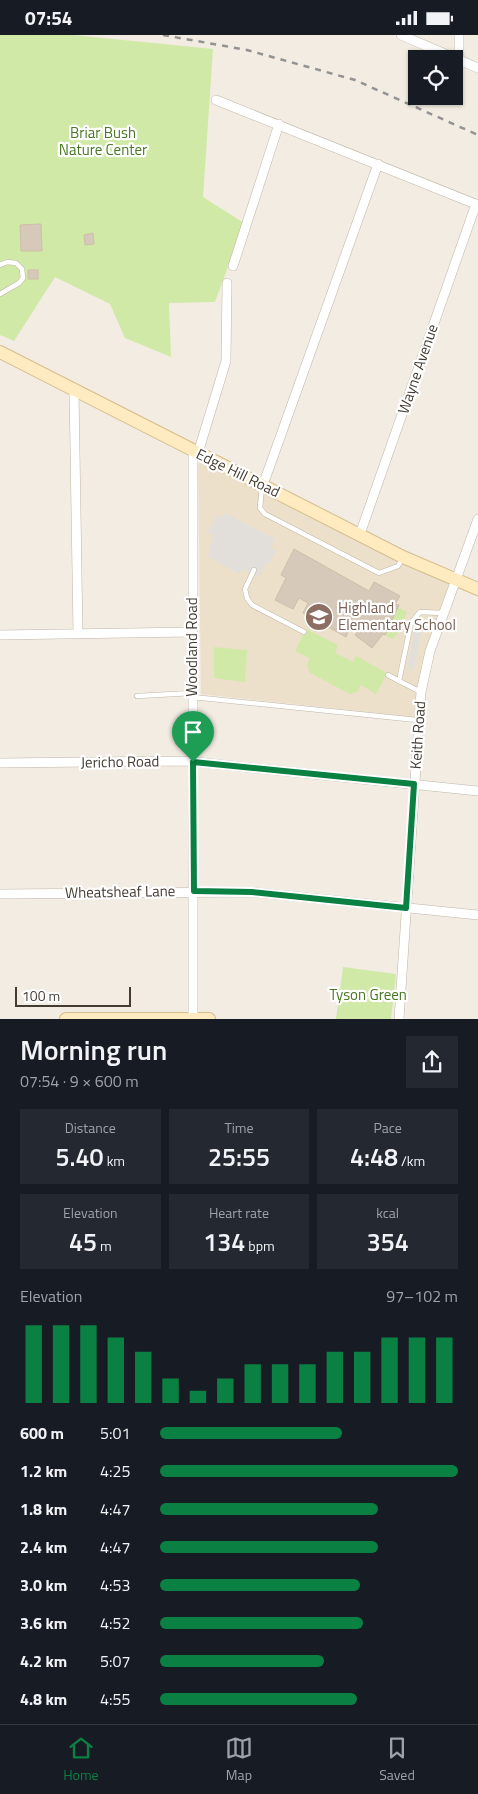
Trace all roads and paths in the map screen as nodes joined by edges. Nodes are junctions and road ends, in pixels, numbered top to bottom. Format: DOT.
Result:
graph roads {
  1 [pos="401,35"];
  2 [pos="459,35"];
  3 [pos="437,50"];
  4 [pos="459,50"];
  5 [pos="463,61"];
  6 [pos="478,68"];
  7 [pos="216,100"];
  8 [pos="279,125"];
  9 [pos="378,164"];
  10 [pos="477,204"];
  11 [pos="0,265"];
  12 [pos="232,266"];
  13 [pos="227,283"];
  14 [pos="0,294"];
  15 [pos="0,352"];
  16 [pos="74,390"];
  17 [pos="198,453"];
  18 [pos="263,485"];
  19 [pos="478,519"];
  20 [pos="360,534"];
  21 [pos="403,557"];
  22 [pos="254,570"];
  23 [pos="457,581"];
  24 [pos="478,589"];
  25 [pos="444,613"];
  26 [pos="192,632"];
  27 [pos="304,632"];
  28 [pos="78,633"];
  29 [pos="0,635"];
  30 [pos="388,675"];
  31 [pos="399,681"];
  32 [pos="421,692"];
  33 [pos="192,695"];
  34 [pos="137,696"];
  35 [pos="417,720"];
  36 [pos="193,762"];
  37 [pos="0,763"];
  38 [pos="414,784"];
  39 [pos="478,791"];
  40 [pos="194,891"];
  41 [pos="0,894"];
  42 [pos="406,908"];
  43 [pos="478,915"];
  44 [pos="193,1018"];
  45 [pos="66,1019"];
  46 [pos="209,1019"];
  47 [pos="399,1019"];
  1 -- 3 [label="street"];
  2 -- 4 [label="street"];
  5 -- 6 [label="street"];
  7 -- 8 [label="street"];
  8 -- 9 [label="street"];
  8 -- 12 [label="street"];
  9 -- 10 [label="street"];
  9 -- 18 [label="street"];
  10 -- 20 [label="street, Wayne Avenue"];
  11 -- 14 [label="lane"];
  13 -- 17 [label="street, Woodland Road"];
  15 -- 16 [label="street, Edge Hill Road"];
  16 -- 17 [label="street, Edge Hill Road"];
  16 -- 28 [label="street"];
  17 -- 18 [label="street, Edge Hill Road"];
  17 -- 26 [label="street, Woodland Road"];
  18 -- 20 [label="street, Edge Hill Road"];
  18 -- 21 [label="lane"];
  19 -- 23 [label="street, Keith Road"];
  20 -- 21 [label="street, Edge Hill Road"];
  21 -- 23 [label="street, Edge Hill Road"];
  22 -- 27 [label="lane"];
  23 -- 24 [label="street, Edge Hill Road"];
  23 -- 25 [label="street, Keith Road"];
  25 -- 31 [label="lane"];
  25 -- 32 [label="street, Keith Road"];
  26 -- 28 [label="street"];
  26 -- 33 [label="street, Woodland Road"];
  28 -- 29 [label="street"];
  30 -- 31 [label="lane"];
  31 -- 32 [label="lane"];
  32 -- 35 [label="street, Keith Road"];
  33 -- 34 [label="lane"];
  33 -- 35 [label="lane"];
  33 -- 36 [label="street, Woodland Road"];
  35 -- 38 [label="street, Keith Road"];
  36 -- 37 [label="street, Jericho Road"];
  36 -- 38 [label="street, Jericho Road"];
  36 -- 40 [label="street, Woodland Road"];
  38 -- 39 [label="street, Jericho Road"];
  38 -- 42 [label="street, Keith Road"];
  40 -- 41 [label="street, Wheatsheaf Lane"];
  40 -- 42 [label="street, Wheatsheaf Lane"];
  40 -- 44 [label="street, Woodland Road"];
  42 -- 43 [label="street, Wheatsheaf Lane"];
  42 -- 47 [label="street, Keith Road"];
  44 -- 45 [label="street"];
  44 -- 46 [label="street"];
}
